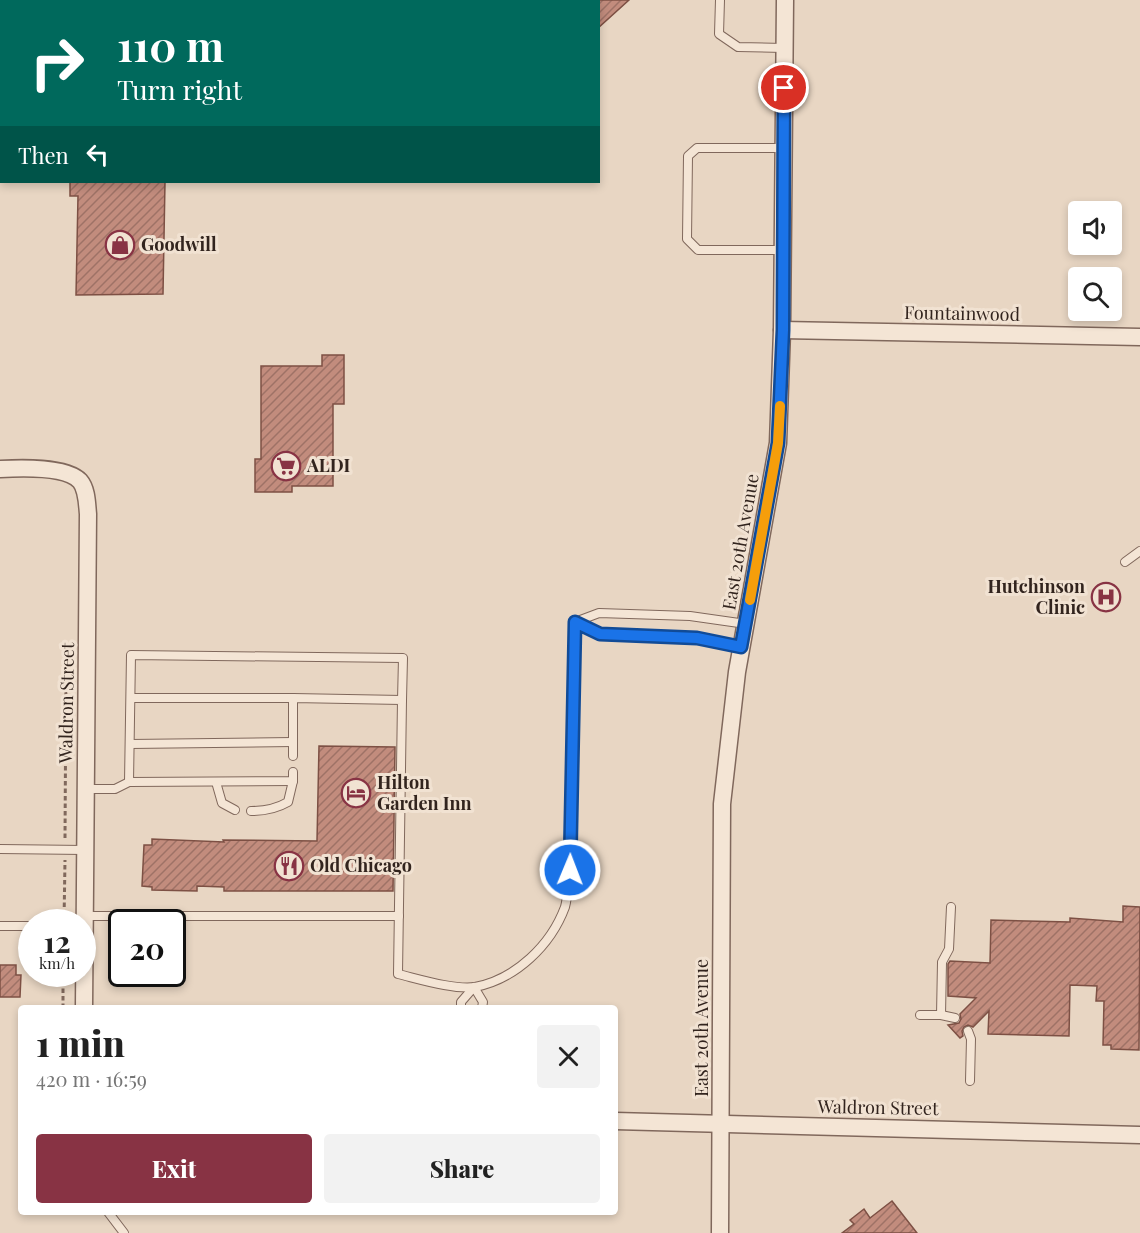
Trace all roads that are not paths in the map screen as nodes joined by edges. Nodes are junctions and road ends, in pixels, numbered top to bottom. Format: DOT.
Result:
graph roads {
  1 [pos="720,0"];
  2 [pos="785,0"];
  3 [pos="784,48"];
  4 [pos="784,148"];
  5 [pos="783,250"];
  6 [pos="783,330"];
  7 [pos="1140,337"];
  8 [pos="0,469"];
  9 [pos="1140,551"];
  10 [pos="1125,562"];
  11 [pos="575,622"];
  12 [pos="746,624"];
  13 [pos="741,647"];
  14 [pos="130,698"];
  15 [pos="293,698"];
  16 [pos="402,700"];
  17 [pos="293,742"];
  18 [pos="130,744"];
  19 [pos="293,756"];
  20 [pos="129,782"];
  21 [pos="216,782"];
  22 [pos="85,789"];
  23 [pos="235,810"];
  24 [pos="251,811"];
  25 [pos="0,849"];
  26 [pos="85,850"];
  27 [pos="951,907"];
  28 [pos="83,909"];
  29 [pos="399,916"];
  30 [pos="96,923"];
  31 [pos="0,926"];
  32 [pos="18,926"];
  33 [pos="84,987"];
  34 [pos="474,987"];
  35 [pos="84,1005"];
  36 [pos="461,1005"];
  37 [pos="482,1005"];
  38 [pos="920,1015"];
  39 [pos="940,1015"];
  40 [pos="955,1018"];
  41 [pos="968,1031"];
  42 [pos="970,1081"];
  43 [pos="618,1121"];
  44 [pos="722,1123"];
  45 [pos="1140,1134"];
  46 [pos="110,1215"];
  47 [pos="124,1233"];
  48 [pos="720,1233"];
  1 -- 3 [label="lane"];
  2 -- 3 [label="street, East 20th Avenue"];
  3 -- 4 [label="street, East 20th Avenue"];
  4 -- 5 [label="street, East 20th Avenue"];
  4 -- 5 [label="lane"];
  5 -- 6 [label="street, East 20th Avenue"];
  6 -- 7 [label="street, Fountainwood"];
  6 -- 12 [label="street, East 20th Avenue"];
  8 -- 22 [label="street, Waldron Street"];
  9 -- 10 [label="lane"];
  11 -- 12 [label="lane"];
  11 -- 13 [label="lane"];
  11 -- 34 [label="lane"];
  12 -- 13 [label="street, East 20th Avenue"];
  13 -- 44 [label="street, East 20th Avenue"];
  14 -- 15 [label="lane"];
  14 -- 16 [label="lane"];
  14 -- 18 [label="lane"];
  15 -- 16 [label="lane"];
  15 -- 17 [label="lane"];
  16 -- 29 [label="lane"];
  17 -- 18 [label="lane"];
  17 -- 19 [label="lane"];
  18 -- 20 [label="lane"];
  20 -- 21 [label="lane"];
  20 -- 22 [label="lane"];
  21 -- 23 [label="lane"];
  21 -- 24 [label="lane"];
  22 -- 26 [label="street, Waldron Street"];
  25 -- 26 [label="lane"];
  26 -- 28 [label="street, Waldron Street"];
  27 -- 39 [label="lane"];
  29 -- 30 [label="lane"];
  29 -- 34 [label="lane"];
  31 -- 32 [label="lane"];
  33 -- 35 [label="street, Waldron Street"];
  34 -- 36 [label="lane"];
  34 -- 37 [label="lane"];
  38 -- 39 [label="lane"];
  39 -- 40 [label="lane"];
  41 -- 42 [label="lane"];
  43 -- 44 [label="street, Waldron Street"];
  44 -- 45 [label="street, Waldron Street"];
  44 -- 48 [label="street, East 20th Avenue"];
  46 -- 47 [label="lane"];
}
